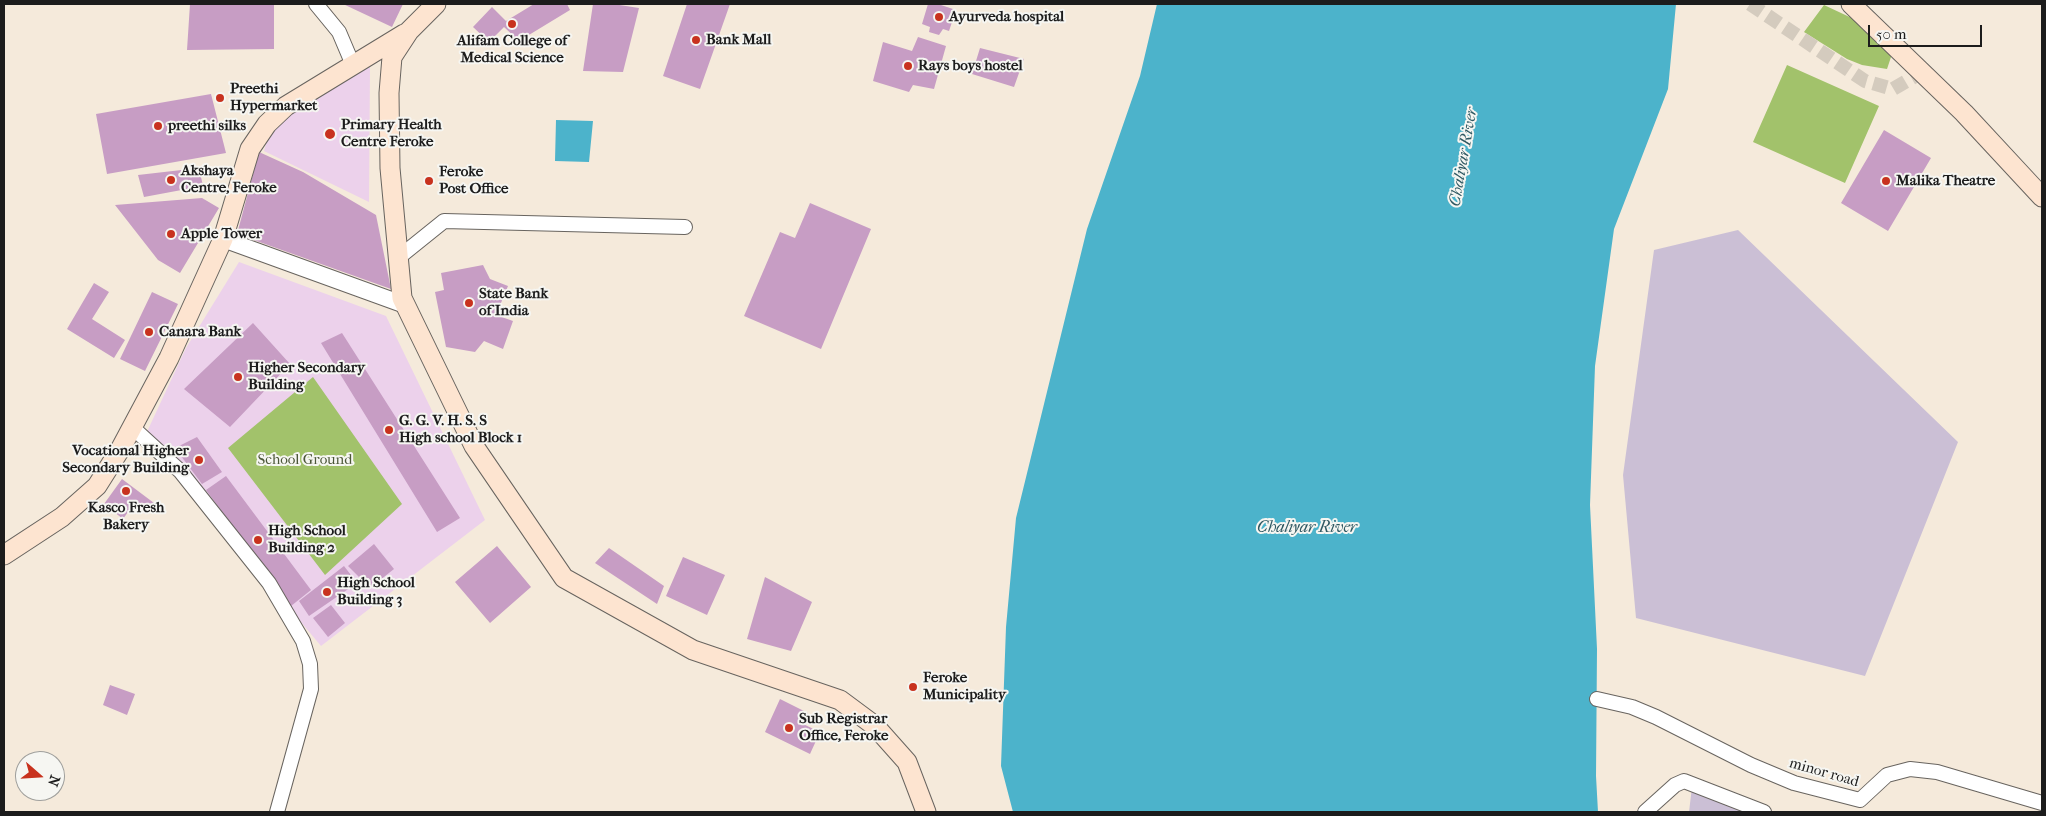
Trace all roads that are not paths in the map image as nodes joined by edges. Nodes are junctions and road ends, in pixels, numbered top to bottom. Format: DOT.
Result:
graph roads {
  1 [pos="316,4"];
  2 [pos="436,4"];
  3 [pos="1851,4"];
  4 [pos="410,31"];
  5 [pos="353,65"];
  6 [pos="2042,197"];
  7 [pos="685,227"];
  8 [pos="223,239"];
  9 [pos="398,258"];
  10 [pos="405,305"];
  11 [pos="132,427"];
  12 [pos="4,555"];
  13 [pos="1597,699"];
  14 [pos="2042,803"];
  15 [pos="277,812"];
  16 [pos="926,812"];
  17 [pos="1645,812"];
  18 [pos="1764,812"];
  1 -- 5 [label="street"];
  2 -- 4 [label="main road"];
  3 -- 6 [label="main road"];
  4 -- 5 [label="main road"];
  4 -- 9 [label="main road"];
  5 -- 8 [label="main road"];
  7 -- 9 [label="street"];
  8 -- 10 [label="street"];
  8 -- 11 [label="main road"];
  9 -- 10 [label="main road"];
  10 -- 16 [label="main road"];
  11 -- 12 [label="main road"];
  11 -- 15 [label="street"];
  13 -- 14 [label="street, minor road"];
  17 -- 18 [label="street"];
}
